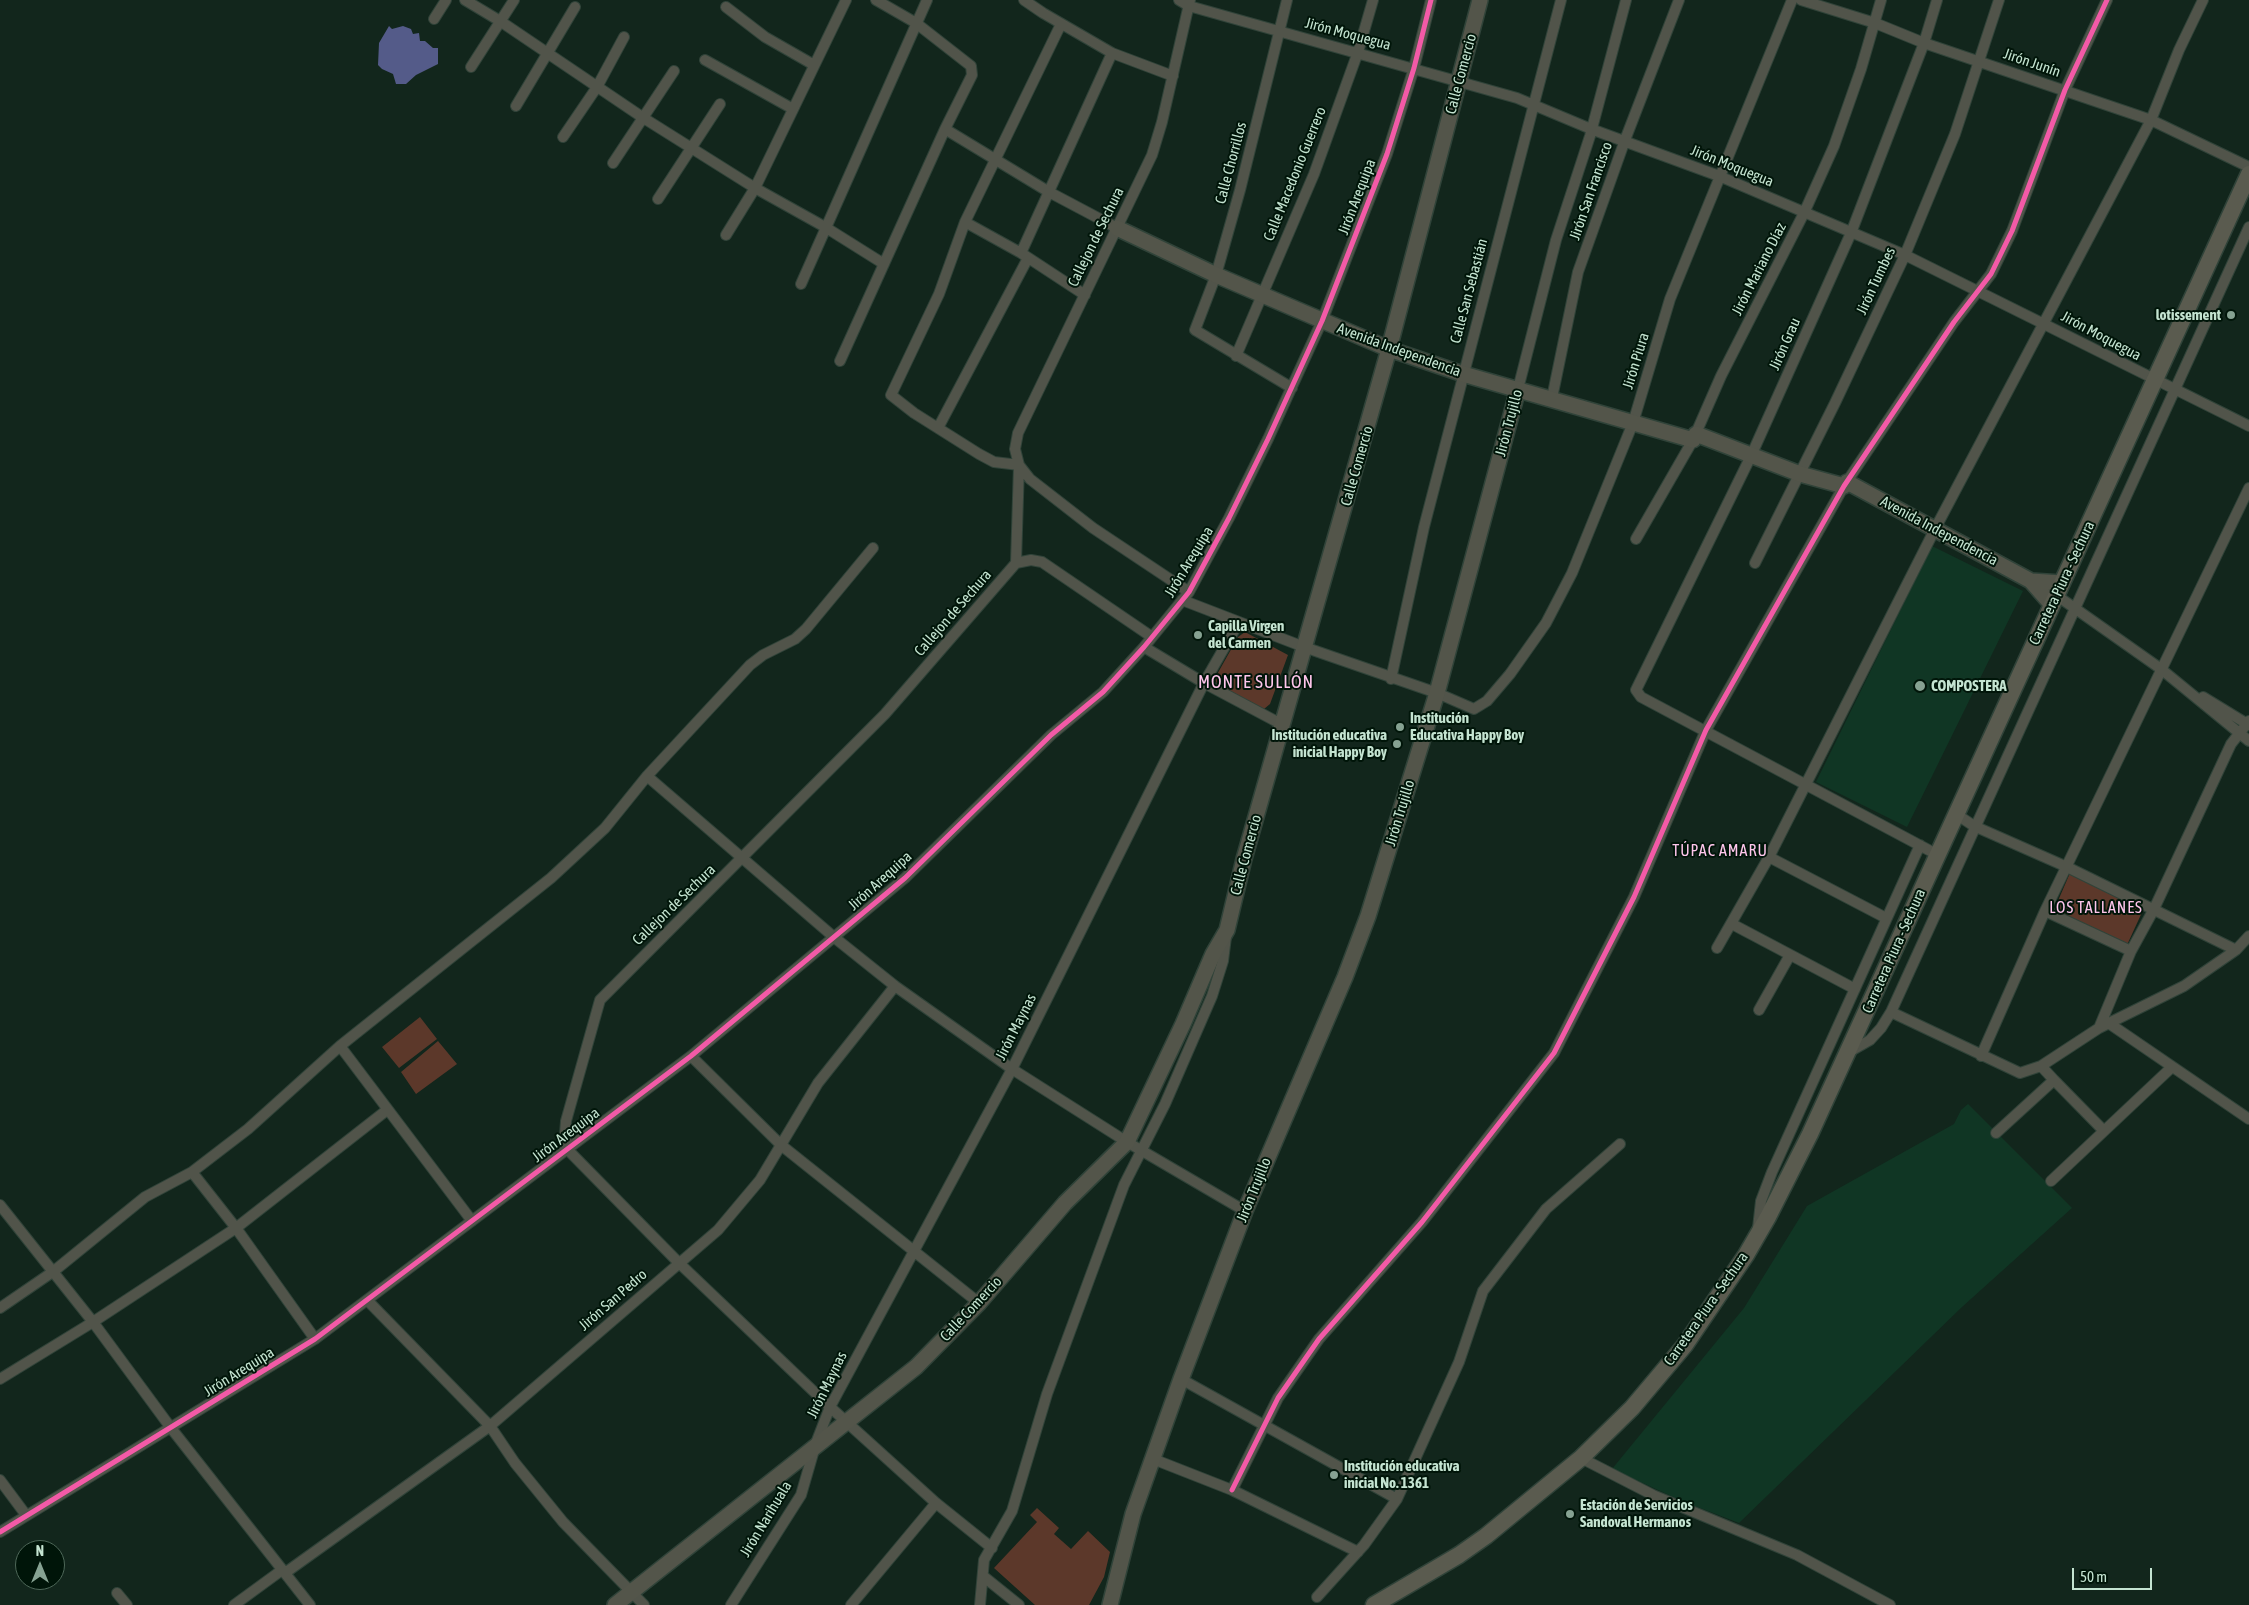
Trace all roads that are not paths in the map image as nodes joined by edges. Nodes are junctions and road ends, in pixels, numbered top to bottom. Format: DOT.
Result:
graph roads {
  1 [pos="446,0"];
  2 [pos="466,0"];
  3 [pos="514,0"];
  4 [pos="846,0"];
  5 [pos="876,0"];
  6 [pos="926,0"];
  7 [pos="1024,0"];
  8 [pos="1179,0"];
  9 [pos="1287,0"];
  10 [pos="1372,0"];
  11 [pos="1431,0"];
  12 [pos="1480,0"];
  13 [pos="1561,0"];
  14 [pos="1626,0"];
  15 [pos="1679,0"];
  16 [pos="1792,0"];
  17 [pos="1801,0"];
  18 [pos="1880,0"];
  19 [pos="1937,0"];
  20 [pos="1998,0"];
  21 [pos="2107,0"];
  22 [pos="2204,0"];
  23 [pos="1190,3"];
  24 [pos="575,7"];
  25 [pos="726,7"];
  26 [pos="434,19"];
  27 [pos="500,21"];
  28 [pos="916,23"];
  29 [pos="1874,23"];
  30 [pos="1061,24"];
  31 [pos="1279,31"];
  32 [pos="624,37"];
  33 [pos="1924,43"];
  34 [pos="1358,52"];
  35 [pos="548,54"];
  36 [pos="1112,54"];
  37 [pos="705,60"];
  38 [pos="1978,60"];
  39 [pos="814,65"];
  40 [pos="471,67"];
  41 [pos="1414,68"];
  42 [pos="674,71"];
  43 [pos="1173,76"];
  44 [pos="1459,80"];
  45 [pos="597,87"];
  46 [pos="2065,90"];
  47 [pos="720,104"];
  48 [pos="1534,105"];
  49 [pos="516,106"];
  50 [pos="793,109"];
  51 [pos="642,118"];
  52 [pos="2151,120"];
  53 [pos="944,129"];
  54 [pos="1591,129"];
  55 [pos="563,137"];
  56 [pos="1625,140"];
  57 [pos="691,148"];
  58 [pos="994,159"];
  59 [pos="613,163"];
  60 [pos="2249,167"];
  61 [pos="2249,174"];
  62 [pos="1719,176"];
  63 [pos="755,188"];
  64 [pos="1049,192"];
  65 [pos="658,199"];
  66 [pos="1804,213"];
  67 [pos="965,222"];
  68 [pos="825,227"];
  69 [pos="2249,227"];
  70 [pos="1117,228"];
  71 [pos="1851,233"];
  72 [pos="726,235"];
  73 [pos="1025,255"];
  74 [pos="1905,255"];
  75 [pos="884,264"];
  76 [pos="1216,275"];
  77 [pos="801,284"];
  78 [pos="1979,290"];
  79 [pos="1262,294"];
  80 [pos="1085,295"];
  81 [pos="1322,321"];
  82 [pos="2044,323"];
  83 [pos="1390,349"];
  84 [pos="1236,356"];
  85 [pos="840,361"];
  86 [pos="1463,374"];
  87 [pos="2154,381"];
  88 [pos="1292,388"];
  89 [pos="1518,389"];
  90 [pos="2175,391"];
  91 [pos="1552,398"];
  92 [pos="1633,423"];
  93 [pos="2249,426"];
  94 [pos="938,428"];
  95 [pos="1695,437"];
  96 [pos="1751,456"];
  97 [pos="1019,465"];
  98 [pos="1800,474"];
  99 [pos="1846,484"];
  100 [pos="2249,488"];
  101 [pos="1935,529"];
  102 [pos="1636,539"];
  103 [pos="873,548"];
  104 [pos="1016,563"];
  105 [pos="1755,564"];
  106 [pos="2031,581"];
  107 [pos="1189,592"];
  108 [pos="2056,594"];
  109 [pos="1182,600"];
  110 [pos="2076,607"];
  111 [pos="1238,622"];
  112 [pos="1152,638"];
  113 [pos="1144,647"];
  114 [pos="1304,647"];
  115 [pos="2161,669"];
  116 [pos="2171,677"];
  117 [pos="1391,679"];
  118 [pos="1204,684"];
  119 [pos="1437,693"];
  120 [pos="2248,723"];
  121 [pos="1284,725"];
  122 [pos="1706,730"];
  123 [pos="2239,732"];
  124 [pos="2249,741"];
  125 [pos="648,776"];
  126 [pos="1807,784"];
  127 [pos="1956,814"];
  128 [pos="1976,826"];
  129 [pos="1920,845"];
  130 [pos="1938,855"];
  131 [pos="1769,857"];
  132 [pos="742,859"];
  133 [pos="2067,867"];
  134 [pos="2154,909"];
  135 [pos="2045,911"];
  136 [pos="1886,918"];
  137 [pos="1732,924"];
  138 [pos="1227,930"];
  139 [pos="2249,936"];
  140 [pos="834,938"];
  141 [pos="1717,948"];
  142 [pos="2236,950"];
  143 [pos="2131,951"];
  144 [pos="1790,955"];
  145 [pos="895,986"];
  146 [pos="1854,989"];
  147 [pos="1759,1010"];
  148 [pos="1891,1012"];
  149 [pos="2110,1024"];
  150 [pos="2099,1028"];
  151 [pos="340,1046"];
  152 [pos="1847,1053"];
  153 [pos="691,1056"];
  154 [pos="1981,1056"];
  155 [pos="2042,1066"];
  156 [pos="2172,1067"];
  157 [pos="1012,1069"];
  158 [pos="2054,1080"];
  159 [pos="387,1110"];
  160 [pos="2249,1119"];
  161 [pos="2104,1131"];
  162 [pos="1996,1133"];
  163 [pos="1127,1142"];
  164 [pos="1620,1144"];
  165 [pos="781,1145"];
  166 [pos="567,1149"];
  167 [pos="1143,1151"];
  168 [pos="192,1172"];
  169 [pos="2051,1181"];
  170 [pos="0,1205"];
  171 [pos="1245,1211"];
  172 [pos="472,1221"];
  173 [pos="236,1228"];
  174 [pos="1757,1236"];
  175 [pos="915,1251"];
  176 [pos="678,1262"];
  177 [pos="54,1271"];
  178 [pos="368,1301"];
  179 [pos="979,1303"];
  180 [pos="0,1308"];
  181 [pos="94,1322"];
  182 [pos="316,1339"];
  183 [pos="1181,1379"];
  184 [pos="0,1380"];
  185 [pos="830,1407"];
  186 [pos="846,1421"];
  187 [pos="1263,1424"];
  188 [pos="490,1426"];
  189 [pos="172,1428"];
  190 [pos="816,1444"];
  191 [pos="1581,1458"];
  192 [pos="1153,1459"];
  193 [pos="0,1480"];
  194 [pos="1232,1490"];
  195 [pos="1397,1499"];
  196 [pos="936,1503"];
  197 [pos="26,1515"];
  198 [pos="1,1531"];
  199 [pos="992,1548"];
  200 [pos="1358,1552"];
  201 [pos="283,1572"];
  202 [pos="983,1576"];
  203 [pos="630,1592"];
  204 [pos="117,1593"];
  205 [pos="1317,1597"];
  206 [pos="127,1605"];
  207 [pos="234,1605"];
  208 [pos="310,1605"];
  209 [pos="614,1605"];
  210 [pos="644,1605"];
  211 [pos="731,1605"];
  212 [pos="851,1605"];
  213 [pos="980,1605"];
  214 [pos="1019,1605"];
  215 [pos="1110,1605"];
  216 [pos="1374,1605"];
  217 [pos="1890,1605"];
  1 -- 26 [label="street"];
  2 -- 27 [label="street"];
  3 -- 27 [label="street"];
  4 -- 39 [label="street"];
  5 -- 28 [label="street"];
  6 -- 28 [label="street"];
  7 -- 30 [label="street"];
  8 -- 23 [label="street, Jirón Moquegua"];
  9 -- 31 [label="street, Calle Chorrillos"];
  10 -- 34 [label="street, Calle Macedonio Guerrero"];
  11 -- 41 [label="street, Jirón Arequipa"];
  12 -- 44 [label="street, Calle Comercio"];
  13 -- 48 [label="street, Calle San Sebastián"];
  14 -- 54 [label="street, Jirón Trujillo"];
  15 -- 56 [label="street, Jirón San Francisco"];
  16 -- 62 [label="street, Jirón Piura"];
  17 -- 29 [label="street, Jirón Junín"];
  18 -- 29 [label="street, Jirón Mariano Díaz"];
  19 -- 33 [label="street, Jirón Grau"];
  20 -- 38 [label="street, Jirón Tumbes"];
  21 -- 46 [label="street"];
  22 -- 52 [label="street"];
  23 -- 31 [label="street, Jirón Moquegua"];
  23 -- 43 [label="street, Callejon de Sechura"];
  24 -- 35 [label="street"];
  25 -- 39 [label="street"];
  27 -- 35 [label="street"];
  27 -- 40 [label="street"];
  28 -- 53 [label="street"];
  28 -- 68 [label="street"];
  29 -- 33 [label="street, Jirón Junín"];
  29 -- 66 [label="street, Jirón Mariano Díaz"];
  30 -- 36 [label="street"];
  30 -- 58 [label="street"];
  31 -- 34 [label="street, Jirón Moquegua"];
  31 -- 76 [label="street, Calle Chorrillos"];
  32 -- 45 [label="street"];
  33 -- 38 [label="street, Jirón Junín"];
  33 -- 71 [label="street, Jirón Grau"];
  34 -- 41 [label="street, Jirón Moquegua"];
  34 -- 79 [label="street, Calle Macedonio Guerrero"];
  35 -- 45 [label="street"];
  35 -- 49 [label="street"];
  36 -- 43 [label="street"];
  36 -- 64 [label="street"];
  37 -- 50 [label="street"];
  38 -- 46 [label="street, Jirón Junín"];
  38 -- 74 [label="street, Jirón Tumbes"];
  39 -- 50 [label="street"];
  41 -- 44 [label="street, Jirón Moquegua"];
  41 -- 81 [label="street, Jirón Arequipa"];
  42 -- 51 [label="street"];
  43 -- 70 [label="street, Callejon de Sechura"];
  44 -- 48 [label="street, Jirón Moquegua"];
  44 -- 83 [label="street, Calle Comercio"];
  45 -- 51 [label="street"];
  45 -- 55 [label="street"];
  46 -- 52 [label="street, Jirón Junín"];
  46 -- 78 [label="street"];
  47 -- 57 [label="street"];
  48 -- 54 [label="street, Jirón Moquegua"];
  48 -- 86 [label="street, Calle San Sebastián"];
  50 -- 63 [label="street"];
  51 -- 57 [label="street"];
  51 -- 59 [label="street"];
  52 -- 60 [label="street, Jirón Junín"];
  52 -- 82 [label="street"];
  53 -- 58 [label="street"];
  53 -- 75 [label="street"];
  54 -- 56 [label="street, Jirón Moquegua"];
  54 -- 89 [label="street, Jirón Trujillo"];
  56 -- 62 [label="street, Jirón Moquegua"];
  56 -- 91 [label="street, Jirón San Francisco"];
  57 -- 63 [label="street"];
  57 -- 65 [label="street"];
  58 -- 64 [label="street"];
  58 -- 67 [label="street"];
  61 -- 87 [label="main road, Carretera Piura - Sechura"];
  62 -- 66 [label="street, Jirón Moquegua"];
  62 -- 92 [label="street, Jirón Piura"];
  63 -- 68 [label="street"];
  63 -- 72 [label="street"];
  64 -- 70 [label="street"];
  64 -- 73 [label="street"];
  66 -- 71 [label="street, Jirón Moquegua"];
  66 -- 95 [label="street, Jirón Mariano Díaz"];
  67 -- 73 [label="street"];
  67 -- 94 [label="street"];
  68 -- 75 [label="street"];
  68 -- 77 [label="street"];
  69 -- 90 [label="street"];
  70 -- 76 [label="street, Avenida Independencia"];
  70 -- 80 [label="street, Callejon de Sechura"];
  71 -- 74 [label="street, Jirón Moquegua"];
  71 -- 96 [label="street, Jirón Grau"];
  73 -- 80 [label="street"];
  73 -- 94 [label="street"];
  74 -- 78 [label="street, Jirón Moquegua"];
  74 -- 98 [label="street, Jirón Tumbes"];
  75 -- 85 [label="street"];
  76 -- 79 [label="street, Avenida Independencia"];
  76 -- 84 [label="street, Calle Chorrillos"];
  78 -- 82 [label="street, Jirón Moquegua"];
  78 -- 99 [label="street"];
  79 -- 81 [label="street, Avenida Independencia"];
  79 -- 84 [label="street, Calle Macedonio Guerrero"];
  80 -- 97 [label="street, Callejon de Sechura"];
  81 -- 83 [label="street, Avenida Independencia"];
  81 -- 88 [label="street, Jirón Arequipa"];
  82 -- 87 [label="street, Jirón Moquegua"];
  82 -- 101 [label="street"];
  83 -- 86 [label="street, Avenida Independencia"];
  83 -- 114 [label="street, Calle Comercio"];
  84 -- 88 [label="street"];
  86 -- 89 [label="street, Avenida Independencia"];
  86 -- 117 [label="street, Calle San Sebastián"];
  87 -- 90 [label="street, Jirón Moquegua"];
  87 -- 108 [label="main road, Carretera Piura - Sechura"];
  88 -- 107 [label="street, Jirón Arequipa"];
  89 -- 91 [label="street, Avenida Independencia"];
  89 -- 119 [label="street, Jirón Trujillo"];
  90 -- 93 [label="street, Jirón Moquegua"];
  90 -- 110 [label="street"];
  91 -- 92 [label="street, Avenida Independencia"];
  92 -- 95 [label="street, Avenida Independencia"];
  92 -- 119 [label="street, Jirón Piura"];
  94 -- 97 [label="street"];
  95 -- 96 [label="street, Avenida Independencia"];
  95 -- 102 [label="street, Jirón Mariano Díaz"];
  96 -- 98 [label="street, Avenida Independencia"];
  96 -- 122 [label="street, Jirón Grau"];
  97 -- 104 [label="street, Callejon de Sechura"];
  97 -- 107 [label="street"];
  98 -- 99 [label="street, Avenida Independencia"];
  98 -- 105 [label="street, Jirón Tumbes"];
  99 -- 101 [label="street, Avenida Independencia"];
  99 -- 122 [label="street"];
  100 -- 115 [label="street"];
  101 -- 106 [label="street, Avenida Independencia"];
  101 -- 126 [label="street"];
  103 -- 125 [label="street"];
  104 -- 112 [label="street"];
  104 -- 132 [label="street, Callejon de Sechura"];
  106 -- 108 [label="street, Avenida Independencia"];
  106 -- 108 [label="street, Avenida Independencia"];
  107 -- 109 [label="street, Jirón Arequipa"];
  108 -- 110 [label="street"];
  108 -- 127 [label="main road, Carretera Piura - Sechura"];
  109 -- 111 [label="street"];
  109 -- 112 [label="street, Jirón Arequipa"];
  110 -- 115 [label="street"];
  110 -- 128 [label="street"];
  111 -- 114 [label="street"];
  111 -- 118 [label="street, Jirón Maynas"];
  112 -- 113 [label="street, Jirón Arequipa"];
  113 -- 118 [label="street"];
  113 -- 140 [label="street, Jirón Arequipa"];
  114 -- 117 [label="street"];
  114 -- 121 [label="street, Calle Comercio"];
  115 -- 116 [label="street"];
  115 -- 133 [label="street"];
  116 -- 120 [label="street"];
  116 -- 123 [label="street"];
  117 -- 119 [label="street"];
  118 -- 121 [label="street"];
  118 -- 157 [label="street, Jirón Maynas"];
  119 -- 171 [label="street, Jirón Trujillo"];
  120 -- 123 [label="street"];
  121 -- 138 [label="street, Calle Comercio"];
  122 -- 126 [label="street"];
  122 -- 187 [label="street"];
  123 -- 124 [label="street"];
  123 -- 134 [label="street"];
  125 -- 132 [label="street"];
  125 -- 151 [label="street"];
  126 -- 129 [label="street"];
  126 -- 131 [label="street"];
  127 -- 128 [label="street"];
  127 -- 130 [label="main road, Carretera Piura - Sechura"];
  128 -- 133 [label="street"];
  128 -- 148 [label="street"];
  129 -- 130 [label="street"];
  129 -- 136 [label="street"];
  130 -- 152 [label="main road, Carretera Piura - Sechura"];
  131 -- 136 [label="street"];
  131 -- 137 [label="street"];
  132 -- 140 [label="street"];
  132 -- 166 [label="street, Callejon de Sechura"];
  133 -- 134 [label="street"];
  133 -- 135 [label="street"];
  134 -- 142 [label="street"];
  134 -- 143 [label="street"];
  135 -- 143 [label="street"];
  135 -- 154 [label="street"];
  136 -- 146 [label="street"];
  137 -- 141 [label="street"];
  137 -- 144 [label="street"];
  138 -- 163 [label="street, Calle Comercio"];
  138 -- 167 [label="street, Calle Comercio"];
  139 -- 142 [label="street"];
  140 -- 145 [label="street"];
  140 -- 153 [label="street, Jirón Arequipa"];
  142 -- 149 [label="street"];
  143 -- 150 [label="street"];
  144 -- 146 [label="street"];
  144 -- 147 [label="street"];
  145 -- 157 [label="street"];
  145 -- 165 [label="street, Jirón San Pedro"];
  146 -- 174 [label="street"];
  148 -- 152 [label="street"];
  148 -- 154 [label="street"];
  149 -- 150 [label="street"];
  149 -- 156 [label="street"];
  150 -- 155 [label="street"];
  151 -- 159 [label="street"];
  151 -- 168 [label="street"];
  152 -- 174 [label="main road, Carretera Piura - Sechura"];
  153 -- 165 [label="street"];
  153 -- 166 [label="street, Jirón Arequipa"];
  154 -- 155 [label="street"];
  155 -- 158 [label="street"];
  156 -- 160 [label="street"];
  156 -- 161 [label="street"];
  157 -- 163 [label="street"];
  157 -- 175 [label="street, Jirón Maynas"];
  158 -- 161 [label="street"];
  158 -- 162 [label="street"];
  159 -- 172 [label="street"];
  159 -- 173 [label="street"];
  161 -- 169 [label="street"];
  163 -- 167 [label="street"];
  163 -- 179 [label="street, Calle Comercio"];
  164 -- 195 [label="street"];
  165 -- 175 [label="street"];
  165 -- 176 [label="street, Jirón San Pedro"];
  166 -- 172 [label="street, Jirón Arequipa"];
  166 -- 176 [label="street"];
  167 -- 171 [label="street"];
  167 -- 199 [label="street, Calle Comercio"];
  168 -- 173 [label="street"];
  168 -- 177 [label="street"];
  170 -- 177 [label="street"];
  171 -- 183 [label="street, Jirón Trujillo"];
  172 -- 178 [label="street, Jirón Arequipa"];
  173 -- 181 [label="street"];
  173 -- 182 [label="street"];
  174 -- 191 [label="main road, Carretera Piura - Sechura"];
  175 -- 179 [label="street"];
  175 -- 185 [label="street, Jirón Maynas"];
  176 -- 185 [label="street"];
  176 -- 188 [label="street, Jirón San Pedro"];
  177 -- 180 [label="street"];
  177 -- 181 [label="street"];
  178 -- 182 [label="street, Jirón Arequipa"];
  178 -- 188 [label="street"];
  179 -- 186 [label="street, Calle Comercio"];
  181 -- 184 [label="street"];
  181 -- 189 [label="street"];
  182 -- 189 [label="street, Jirón Arequipa"];
  183 -- 187 [label="street"];
  183 -- 192 [label="street, Jirón Trujillo"];
  185 -- 186 [label="street"];
  185 -- 190 [label="street, Jirón Maynas"];
  186 -- 190 [label="street, Calle Comercio"];
  186 -- 196 [label="street"];
  187 -- 194 [label="street"];
  187 -- 195 [label="street"];
  188 -- 201 [label="street, Jirón San Pedro"];
  188 -- 203 [label="street"];
  189 -- 197 [label="street, Jirón Arequipa"];
  189 -- 201 [label="street"];
  190 -- 203 [label="street, Calle Comercio"];
  190 -- 211 [label="street, Jirón Narihuala"];
  191 -- 216 [label="main road, Carretera Piura - Sechura"];
  191 -- 217 [label="street"];
  192 -- 194 [label="street"];
  192 -- 215 [label="street, Jirón Trujillo"];
  193 -- 197 [label="street"];
  194 -- 200 [label="street"];
  195 -- 200 [label="street"];
  196 -- 199 [label="street"];
  196 -- 212 [label="street"];
  197 -- 198 [label="street, Jirón Arequipa"];
  199 -- 202 [label="street, Calle Comercio"];
  200 -- 205 [label="street"];
  201 -- 207 [label="street, Jirón San Pedro"];
  201 -- 208 [label="street"];
  202 -- 213 [label="street, Calle Comercio"];
  202 -- 214 [label="street"];
  203 -- 209 [label="street, Calle Comercio"];
  203 -- 210 [label="street"];
  204 -- 206 [label="street"];
}
